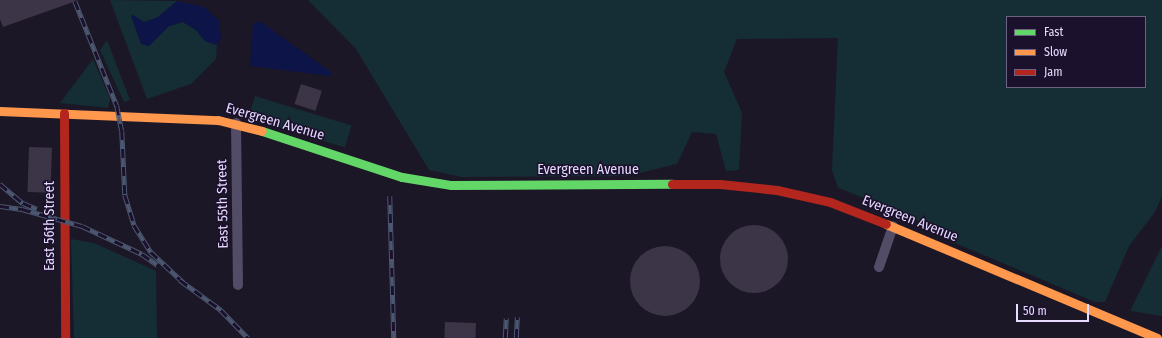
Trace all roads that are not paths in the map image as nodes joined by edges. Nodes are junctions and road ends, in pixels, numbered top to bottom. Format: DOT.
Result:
graph roads {
  1 [pos="0,111"];
  2 [pos="64,113"];
  3 [pos="236,123"];
  4 [pos="893,226"];
  5 [pos="879,267"];
  6 [pos="238,285"];
  7 [pos="65,338"];
  8 [pos="1157,338"];
  1 -- 2 [label="street, Evergreen Avenue"];
  2 -- 3 [label="street, Evergreen Avenue"];
  2 -- 7 [label="street, East 56th Street"];
  3 -- 4 [label="street, Evergreen Avenue"];
  3 -- 6 [label="street, East 55th Street"];
  4 -- 5 [label="street"];
  4 -- 8 [label="street, Evergreen Avenue"];
}
